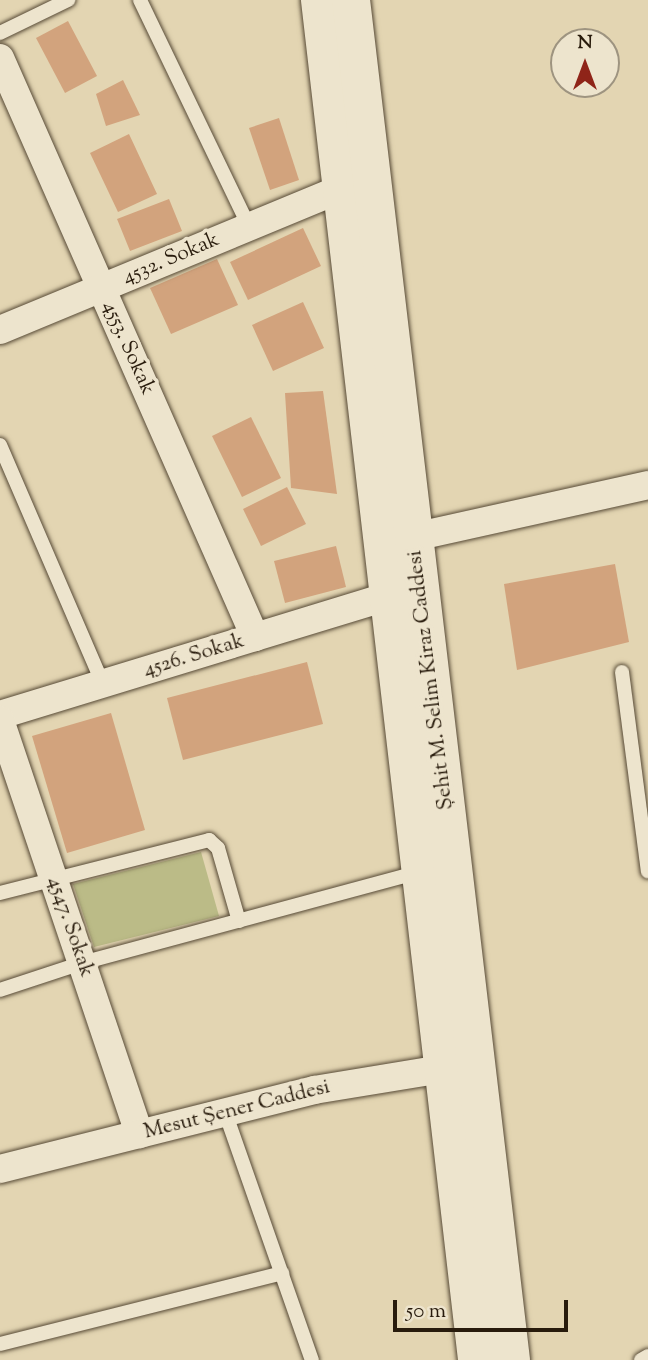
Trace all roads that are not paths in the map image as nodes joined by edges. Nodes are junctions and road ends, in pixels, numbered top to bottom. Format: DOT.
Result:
graph roads {
  1 [pos="68,0"];
  2 [pos="140,0"];
  3 [pos="320,0"];
  4 [pos="351,0"];
  5 [pos="0,33"];
  6 [pos="0,58"];
  7 [pos="342,188"];
  8 [pos="249,226"];
  9 [pos="101,288"];
  10 [pos="0,330"];
  11 [pos="0,445"];
  12 [pos="648,485"];
  13 [pos="414,537"];
  14 [pos="389,596"];
  15 [pos="256,637"];
  16 [pos="622,672"];
  17 [pos="103,684"];
  18 [pos="0,718"];
  19 [pos="421,871"];
  20 [pos="648,871"];
  21 [pos="53,878"];
  22 [pos="0,893"];
  23 [pos="239,920"];
  24 [pos="82,963"];
  25 [pos="0,990"];
  26 [pos="460,1066"];
  27 [pos="225,1112"];
  28 [pos="139,1134"];
  29 [pos="0,1169"];
  30 [pos="282,1273"];
  31 [pos="0,1344"];
  32 [pos="648,1356"];
  33 [pos="312,1360"];
  34 [pos="477,1360"];
  35 [pos="511,1360"];
  36 [pos="641,1360"];
  1 -- 5 [label="lane"];
  2 -- 8 [label="lane"];
  3 -- 7 [label="street, Şehit M. Selim Kiraz Caddesi"];
  4 -- 13 [label="street, Şehit M. Selim Kiraz Caddesi"];
  6 -- 9 [label="street, 4553. Sokak"];
  7 -- 8 [label="street, 4532. Sokak"];
  7 -- 14 [label="street, Şehit M. Selim Kiraz Caddesi"];
  8 -- 9 [label="street, 4532. Sokak"];
  9 -- 10 [label="street, 4532. Sokak"];
  9 -- 15 [label="street, 4553. Sokak"];
  11 -- 17 [label="lane"];
  12 -- 13 [label="street"];
  13 -- 26 [label="street, Şehit M. Selim Kiraz Caddesi"];
  14 -- 15 [label="street, 4526. Sokak"];
  14 -- 19 [label="street, Şehit M. Selim Kiraz Caddesi"];
  15 -- 17 [label="street, 4526. Sokak"];
  16 -- 20 [label="lane"];
  17 -- 18 [label="street, 4526. Sokak"];
  18 -- 21 [label="street, 4547. Sokak"];
  19 -- 23 [label="lane"];
  19 -- 26 [label="street, Şehit M. Selim Kiraz Caddesi"];
  21 -- 22 [label="lane"];
  21 -- 23 [label="lane"];
  21 -- 24 [label="street, 4547. Sokak"];
  23 -- 24 [label="lane"];
  24 -- 25 [label="lane"];
  24 -- 28 [label="street, 4547. Sokak"];
  26 -- 27 [label="street, Mesut Şener Caddesi"];
  26 -- 34 [label="street, Şehit M. Selim Kiraz Caddesi"];
  26 -- 35 [label="street, Şehit M. Selim Kiraz Caddesi"];
  27 -- 28 [label="street, Mesut Şener Caddesi"];
  27 -- 30 [label="lane"];
  28 -- 29 [label="street, Mesut Şener Caddesi"];
  30 -- 31 [label="lane"];
  30 -- 33 [label="lane"];
  32 -- 36 [label="lane"];
}
